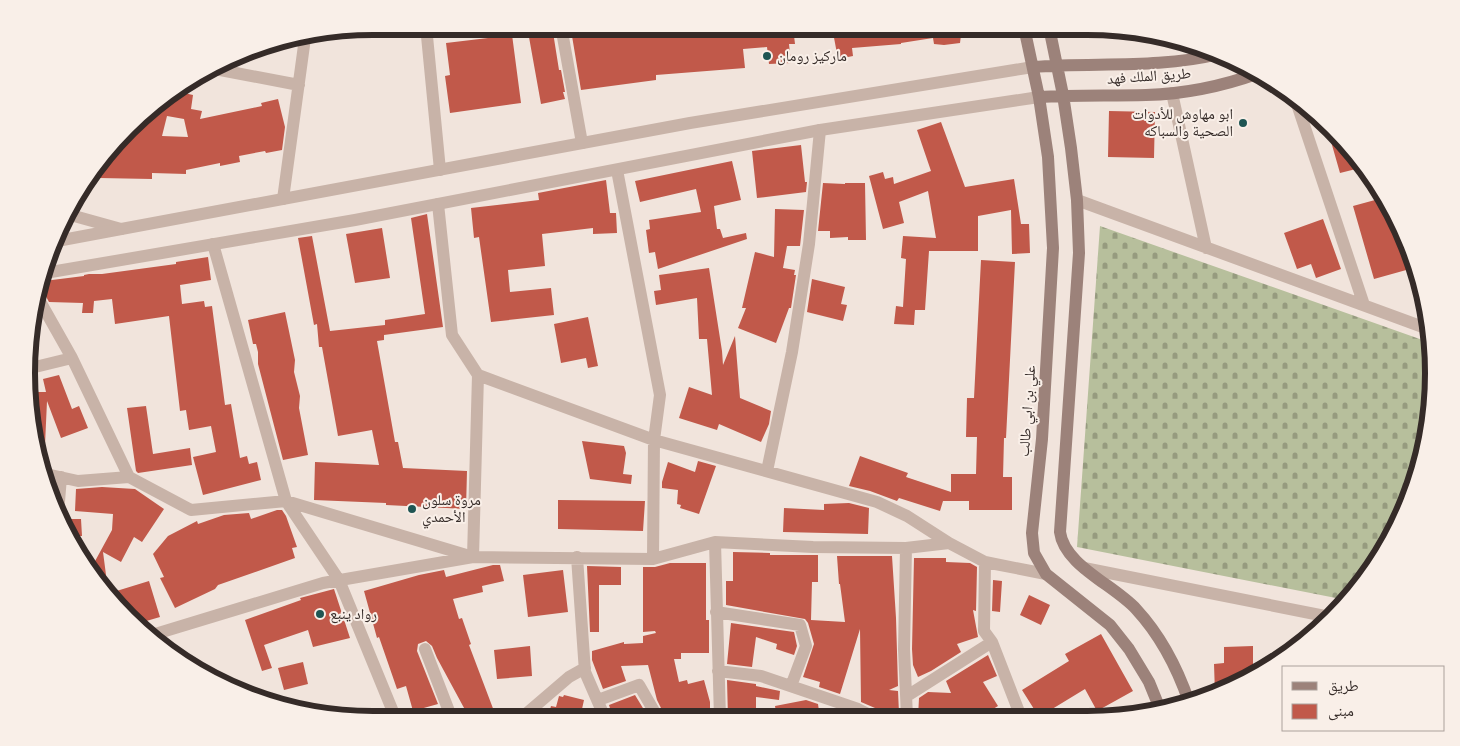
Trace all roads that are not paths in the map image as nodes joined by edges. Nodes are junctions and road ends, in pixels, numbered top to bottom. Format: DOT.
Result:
graph roads {
  1 [pos="427,35"];
  2 [pos="563,35"];
  3 [pos="1026,35"];
  4 [pos="1051,35"];
  5 [pos="305,42"];
  6 [pos="1203,56"];
  7 [pos="1057,65"];
  8 [pos="1033,67"];
  9 [pos="223,70"];
  10 [pos="1249,77"];
  11 [pos="299,85"];
  12 [pos="1172,93"];
  13 [pos="1063,95"];
  14 [pos="1039,97"];
  15 [pos="1299,110"];
  16 [pos="820,130"];
  17 [pos="582,143"];
  18 [pos="440,170"];
  19 [pos="617,170"];
  20 [pos="283,199"];
  21 [pos="1077,200"];
  22 [pos="438,204"];
  23 [pos="74,216"];
  24 [pos="121,229"];
  25 [pos="63,240"];
  26 [pos="213,244"];
  27 [pos="1206,248"];
  28 [pos="51,272"];
  29 [pos="41,305"];
  30 [pos="1364,306"];
  31 [pos="1422,327"];
  32 [pos="72,358"];
  33 [pos="35,367"];
  34 [pos="478,375"];
  35 [pos="654,440"];
  36 [pos="768,471"];
  37 [pos="51,475"];
  38 [pos="61,477"];
  39 [pos="129,477"];
  40 [pos="59,498"];
  41 [pos="286,501"];
  42 [pos="715,542"];
  43 [pos="949,543"];
  44 [pos="906,548"];
  45 [pos="473,557"];
  46 [pos="577,557"];
  47 [pos="653,558"];
  48 [pos="985,562"];
  49 [pos="1084,568"];
  50 [pos="1046,574"];
  51 [pos="339,580"];
  52 [pos="716,612"];
  53 [pos="1320,618"];
  54 [pos="158,633"];
  55 [pos="992,642"];
  56 [pos="425,649"];
  57 [pos="585,668"];
  58 [pos="718,671"];
  59 [pos="791,686"];
  60 [pos="907,696"];
  61 [pos="1187,696"];
  62 [pos="601,699"];
  63 [pos="1158,704"];
  64 [pos="395,711"];
  65 [pos="449,711"];
  66 [pos="528,711"];
  67 [pos="602,711"];
  68 [pos="654,711"];
  69 [pos="720,711"];
  70 [pos="863,711"];
  71 [pos="907,711"];
  72 [pos="1019,711"];
  1 -- 18 [label="street"];
  2 -- 17 [label="street"];
  3 -- 8 [label="main road, علي بن ابي طالب"];
  4 -- 7 [label="main road"];
  5 -- 11 [label="street"];
  6 -- 7 [label="main road"];
  7 -- 8 [label="main road"];
  7 -- 13 [label="main road"];
  8 -- 14 [label="main road, علي بن ابي طالب"];
  8 -- 17 [label="street"];
  9 -- 11 [label="street"];
  10 -- 12 [label="main road, طريق الملك فهد"];
  11 -- 20 [label="street"];
  12 -- 13 [label="main road, طريق الملك فهد"];
  12 -- 27 [label="street"];
  13 -- 14 [label="main road, طريق الملك فهد"];
  13 -- 21 [label="main road"];
  14 -- 16 [label="street"];
  14 -- 50 [label="main road, علي بن ابي طالب"];
  15 -- 30 [label="street"];
  16 -- 19 [label="street"];
  16 -- 36 [label="street"];
  17 -- 18 [label="street"];
  18 -- 20 [label="street"];
  19 -- 22 [label="street"];
  19 -- 35 [label="street"];
  20 -- 24 [label="street"];
  21 -- 27 [label="street"];
  21 -- 49 [label="main road"];
  22 -- 26 [label="street"];
  22 -- 34 [label="street"];
  23 -- 24 [label="street"];
  24 -- 25 [label="street"];
  26 -- 28 [label="street"];
  26 -- 41 [label="street"];
  27 -- 30 [label="street"];
  29 -- 32 [label="street"];
  30 -- 31 [label="street"];
  32 -- 33 [label="street"];
  32 -- 39 [label="street"];
  34 -- 35 [label="street"];
  34 -- 45 [label="street"];
  35 -- 36 [label="street"];
  35 -- 47 [label="street"];
  36 -- 43 [label="street"];
  37 -- 38 [label="street"];
  38 -- 39 [label="street"];
  38 -- 40 [label="street"];
  39 -- 41 [label="street"];
  41 -- 45 [label="street"];
  41 -- 51 [label="street"];
  42 -- 44 [label="street"];
  42 -- 47 [label="street"];
  42 -- 52 [label="street"];
  43 -- 44 [label="street"];
  43 -- 48 [label="street"];
  44 -- 60 [label="street"];
  45 -- 46 [label="street"];
  45 -- 51 [label="street"];
  46 -- 47 [label="street"];
  46 -- 57 [label="street"];
  48 -- 50 [label="street"];
  48 -- 55 [label="street"];
  49 -- 53 [label="street"];
  49 -- 61 [label="main road"];
  50 -- 63 [label="main road, علي بن ابي طالب"];
  51 -- 54 [label="street"];
  51 -- 64 [label="street"];
  52 -- 58 [label="street"];
  52 -- 59 [label="street"];
  55 -- 60 [label="street"];
  55 -- 72 [label="street"];
  56 -- 65 [label="street"];
  57 -- 66 [label="street"];
  57 -- 67 [label="street"];
  58 -- 59 [label="street"];
  58 -- 69 [label="street"];
  59 -- 70 [label="street"];
  60 -- 71 [label="street"];
  62 -- 68 [label="street"];
}
